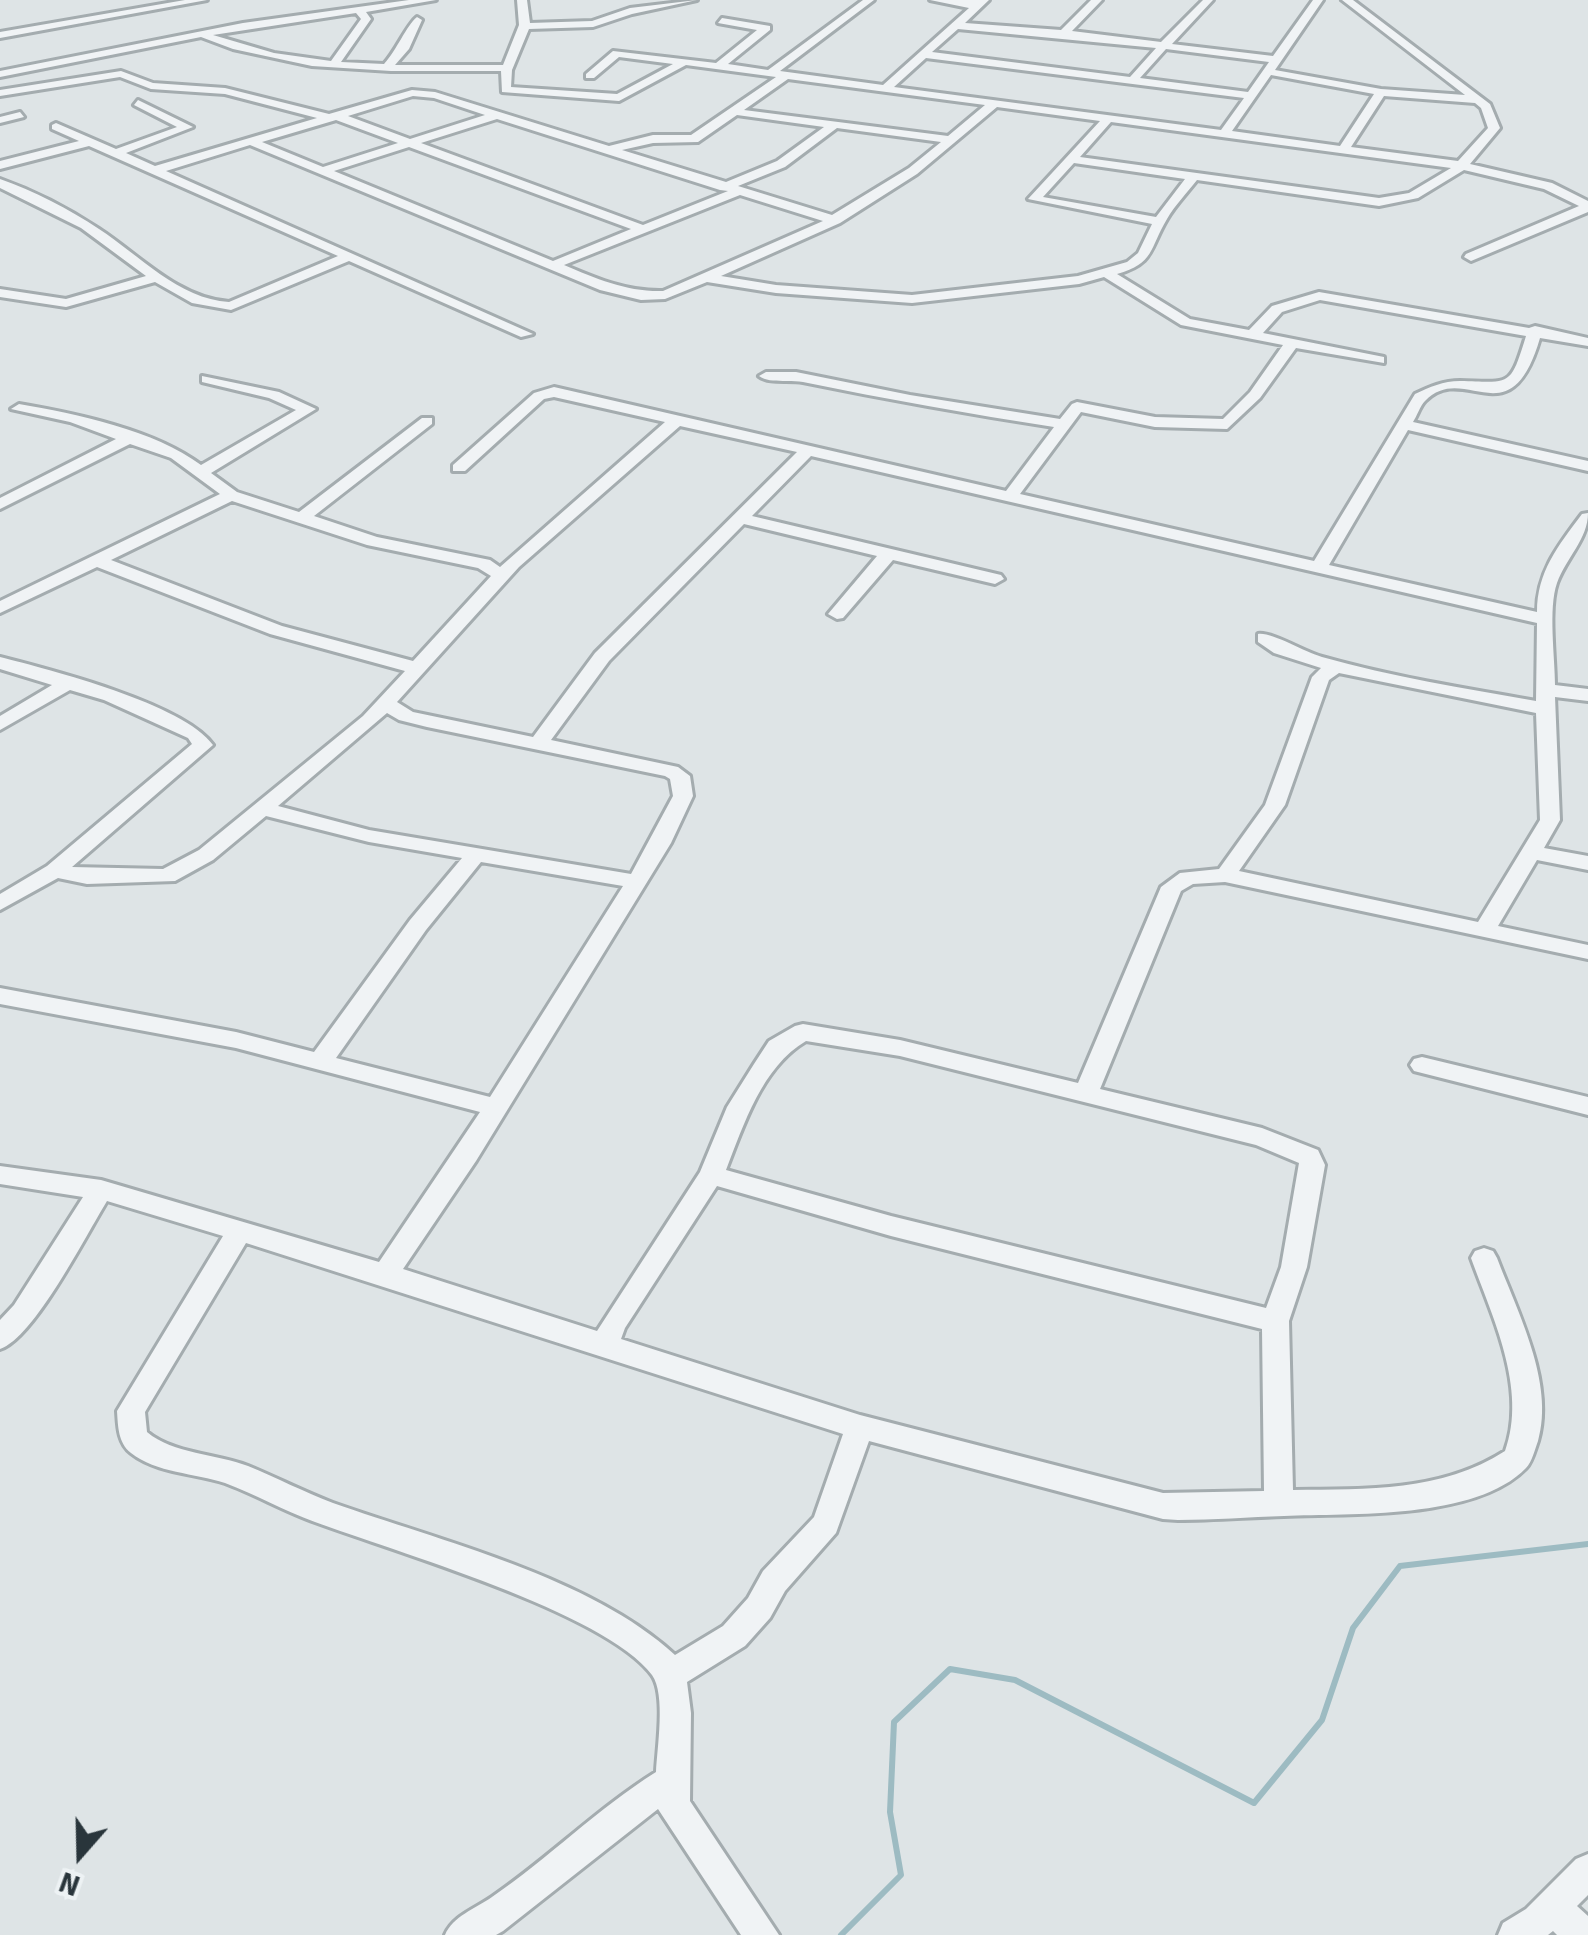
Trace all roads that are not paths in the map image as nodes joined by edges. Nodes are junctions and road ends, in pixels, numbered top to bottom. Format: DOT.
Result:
graph roads {
  1 [pos="124,0"];
  2 [pos="202,0"];
  3 [pos="306,0"];
  4 [pos="423,0"];
  5 [pos="522,0"];
  6 [pos="692,0"];
  7 [pos="868,0"];
  8 [pos="935,0"];
  9 [pos="1098,0"];
  10 [pos="1208,0"];
  11 [pos="1318,0"];
  12 [pos="1346,0"];
  13 [pos="981,3"];
  14 [pos="134,10"];
  15 [pos="359,10"];
  16 [pos="316,14"];
  17 [pos="418,20"];
  18 [pos="722,21"];
  19 [pos="593,24"];
  20 [pos="525,26"];
  21 [pos="953,26"];
  22 [pos="38,27"];
  23 [pos="1064,33"];
  24 [pos="201,34"];
  25 [pos="0,36"];
  26 [pos="1158,47"];
  27 [pos="617,53"];
  28 [pos="923,54"];
  29 [pos="83,56"];
  30 [pos="336,62"];
  31 [pos="684,62"];
  32 [pos="388,66"];
  33 [pos="1273,66"];
  34 [pos="718,67"];
  35 [pos="506,68"];
  36 [pos="771,73"];
  37 [pos="0,74"];
  38 [pos="787,75"];
  39 [pos="590,76"];
  40 [pos="1134,78"];
  41 [pos="885,89"];
  42 [pos="1381,92"];
  43 [pos="0,93"];
  44 [pos="1253,96"];
  45 [pos="1478,100"];
  46 [pos="138,103"];
  47 [pos="995,103"];
  48 [pos="737,112"];
  49 [pos="20,114"];
  50 [pos="497,115"];
  51 [pos="334,117"];
  52 [pos="1108,119"];
  53 [pos="0,120"];
  54 [pos="834,125"];
  55 [pos="56,127"];
  56 [pos="1225,134"];
  57 [pos="952,140"];
  58 [pos="252,142"];
  59 [pos="88,143"];
  60 [pos="408,146"];
  61 [pos="1345,148"];
  62 [pos="608,150"];
  63 [pos="116,154"];
  64 [pos="1068,160"];
  65 [pos="0,165"];
  66 [pos="1465,166"];
  67 [pos="155,170"];
  68 [pos="326,170"];
  69 [pos="1193,177"];
  70 [pos="0,184"];
  71 [pos="731,189"];
  72 [pos="1588,206"];
  73 [pos="835,220"];
  74 [pos="1159,221"];
  75 [pos="645,230"];
  76 [pos="347,257"];
  77 [pos="1470,257"];
  78 [pos="556,264"];
  79 [pos="1106,274"];
  80 [pos="156,276"];
  81 [pos="711,279"];
  82 [pos="0,293"];
  83 [pos="1535,330"];
  84 [pos="526,334"];
  85 [pos="1251,337"];
  86 [pos="1588,342"];
  87 [pos="1292,345"];
  88 [pos="1379,360"];
  89 [pos="766,376"];
  90 [pos="206,379"];
  91 [pos="20,409"];
  92 [pos="677,420"];
  93 [pos="427,421"];
  94 [pos="1063,424"];
  95 [pos="1402,424"];
  96 [pos="126,439"];
  97 [pos="809,449"];
  98 [pos="1588,466"];
  99 [pos="459,468"];
  100 [pos="201,472"];
  101 [pos="231,495"];
  102 [pos="1011,495"];
  103 [pos="0,504"];
  104 [pos="303,517"];
  105 [pos="741,518"];
  106 [pos="1586,522"];
  107 [pos="889,552"];
  108 [pos="97,561"];
  109 [pos="1320,566"];
  110 [pos="499,567"];
  111 [pos="995,579"];
  112 [pos="0,608"];
  113 [pos="837,614"];
  114 [pos="1544,618"];
  115 [pos="1264,638"];
  116 [pos="0,663"];
  117 [pos="416,668"];
  118 [pos="1334,668"];
  119 [pos="70,682"];
  120 [pos="1588,695"];
  121 [pos="1545,699"];
  122 [pos="385,703"];
  123 [pos="406,716"];
  124 [pos="370,720"];
  125 [pos="0,724"];
  126 [pos="539,743"];
  127 [pos="260,808"];
  128 [pos="1533,853"];
  129 [pos="475,856"];
  130 [pos="1588,863"];
  131 [pos="55,871"];
  132 [pos="1225,875"];
  133 [pos="637,882"];
  134 [pos="0,903"];
  135 [pos="1485,929"];
  136 [pos="1588,952"];
  137 [pos="0,996"];
  138 [pos="320,1062"];
  139 [pos="1422,1065"];
  140 [pos="1086,1094"];
  141 [pos="493,1106"];
  142 [pos="1588,1106"];
  143 [pos="0,1175"];
  144 [pos="711,1176"];
  145 [pos="101,1190"];
  146 [pos="239,1232"];
  147 [pos="1484,1258"];
  148 [pos="385,1274"];
  149 [pos="1276,1321"];
  150 [pos="0,1338"];
  151 [pos="606,1345"];
  152 [pos="860,1427"];
  153 [pos="1279,1504"];
  154 [pos="669,1676"];
  155 [pos="669,1783"];
  156 [pos="1588,1871"];
  157 [pos="1552,1907"];
  158 [pos="462,1935"];
  159 [pos="762,1935"];
  160 [pos="1514,1935"];
  161 [pos="1583,1935"];
  1 -- 14 [label="street"];
  2 -- 14 [label="street"];
  3 -- 16 [label="street"];
  4 -- 15 [label="street"];
  5 -- 20 [label="street"];
  6 -- 19 [label="street"];
  7 -- 36 [label="street"];
  8 -- 13 [label="street"];
  9 -- 23 [label="street"];
  10 -- 26 [label="street"];
  11 -- 33 [label="street"];
  12 -- 45 [label="street"];
  13 -- 21 [label="street"];
  14 -- 22 [label="street"];
  15 -- 16 [label="street"];
  15 -- 30 [label="street"];
  16 -- 24 [label="street"];
  17 -- 32 [label="street"];
  18 -- 34 [label="street"];
  19 -- 20 [label="street"];
  19 -- 27 [label="street"];
  20 -- 35 [label="street"];
  21 -- 23 [label="street"];
  21 -- 28 [label="street"];
  22 -- 25 [label="street"];
  22 -- 29 [label="street"];
  23 -- 26 [label="street"];
  24 -- 29 [label="street"];
  24 -- 30 [label="street"];
  26 -- 33 [label="street"];
  26 -- 40 [label="street"];
  27 -- 31 [label="street"];
  27 -- 39 [label="street"];
  28 -- 40 [label="street"];
  28 -- 41 [label="street"];
  29 -- 37 [label="street"];
  30 -- 32 [label="street"];
  31 -- 34 [label="street"];
  31 -- 35 [label="street"];
  32 -- 35 [label="street"];
  33 -- 42 [label="street"];
  33 -- 44 [label="street"];
  34 -- 36 [label="street"];
  36 -- 38 [label="street"];
  38 -- 41 [label="street"];
  38 -- 48 [label="street"];
  40 -- 44 [label="street"];
  41 -- 47 [label="street"];
  42 -- 45 [label="street"];
  42 -- 61 [label="street"];
  43 -- 51 [label="street"];
  44 -- 56 [label="street"];
  45 -- 66 [label="street"];
  46 -- 63 [label="street"];
  47 -- 52 [label="street"];
  47 -- 57 [label="street"];
  48 -- 54 [label="street"];
  48 -- 62 [label="street"];
  49 -- 53 [label="street"];
  50 -- 51 [label="street"];
  50 -- 60 [label="street"];
  50 -- 62 [label="street"];
  51 -- 58 [label="street"];
  51 -- 60 [label="street"];
  52 -- 56 [label="street"];
  52 -- 64 [label="street"];
  54 -- 57 [label="street"];
  54 -- 71 [label="street"];
  55 -- 59 [label="street"];
  56 -- 61 [label="street"];
  57 -- 73 [label="street"];
  58 -- 67 [label="street"];
  58 -- 68 [label="street"];
  59 -- 63 [label="street"];
  59 -- 65 [label="street"];
  60 -- 68 [label="street"];
  60 -- 75 [label="street"];
  61 -- 66 [label="street"];
  62 -- 71 [label="street"];
  63 -- 67 [label="street"];
  64 -- 69 [label="street"];
  64 -- 74 [label="street"];
  66 -- 69 [label="street"];
  66 -- 72 [label="street"];
  67 -- 76 [label="street"];
  68 -- 78 [label="street"];
  69 -- 74 [label="street"];
  70 -- 80 [label="street"];
  71 -- 73 [label="street"];
  71 -- 75 [label="street"];
  72 -- 77 [label="street"];
  73 -- 81 [label="street"];
  74 -- 79 [label="street"];
  75 -- 78 [label="street"];
  76 -- 80 [label="street"];
  76 -- 84 [label="street"];
  78 -- 81 [label="street"];
  79 -- 81 [label="street"];
  79 -- 85 [label="street"];
  80 -- 82 [label="street"];
  83 -- 85 [label="street"];
  83 -- 86 [label="street"];
  83 -- 95 [label="street"];
  85 -- 87 [label="street"];
  87 -- 88 [label="street"];
  87 -- 94 [label="street"];
  89 -- 94 [label="street"];
  90 -- 100 [label="street"];
  91 -- 96 [label="street"];
  92 -- 97 [label="street"];
  92 -- 99 [label="street"];
  92 -- 110 [label="street"];
  93 -- 104 [label="street"];
  94 -- 102 [label="street"];
  95 -- 98 [label="street"];
  95 -- 109 [label="street"];
  96 -- 100 [label="street"];
  96 -- 103 [label="street"];
  97 -- 102 [label="street"];
  97 -- 105 [label="street"];
  100 -- 101 [label="street"];
  101 -- 104 [label="street"];
  101 -- 108 [label="street"];
  102 -- 109 [label="street"];
  104 -- 110 [label="street"];
  105 -- 107 [label="street"];
  105 -- 126 [label="street"];
  106 -- 114 [label="street"];
  107 -- 111 [label="street"];
  107 -- 113 [label="street"];
  108 -- 112 [label="street"];
  108 -- 117 [label="street"];
  109 -- 114 [label="street"];
  110 -- 117 [label="street"];
  114 -- 121 [label="street"];
  115 -- 118 [label="street"];
  116 -- 119 [label="street"];
  117 -- 122 [label="street"];
  118 -- 121 [label="street"];
  118 -- 132 [label="street"];
  119 -- 125 [label="street"];
  119 -- 131 [label="street"];
  120 -- 121 [label="street"];
  121 -- 128 [label="street"];
  122 -- 123 [label="street"];
  122 -- 124 [label="street"];
  123 -- 124 [label="street"];
  123 -- 126 [label="street"];
  124 -- 127 [label="street"];
  126 -- 133 [label="street"];
  127 -- 129 [label="street"];
  127 -- 131 [label="street"];
  128 -- 130 [label="street"];
  128 -- 135 [label="street"];
  129 -- 133 [label="street"];
  129 -- 138 [label="street"];
  131 -- 134 [label="street"];
  132 -- 135 [label="street"];
  132 -- 140 [label="street"];
  133 -- 141 [label="street"];
  135 -- 136 [label="street"];
  137 -- 138 [label="street"];
  138 -- 141 [label="street"];
  139 -- 142 [label="street"];
  140 -- 144 [label="street"];
  140 -- 149 [label="street"];
  141 -- 148 [label="street"];
  143 -- 145 [label="street"];
  144 -- 149 [label="street"];
  144 -- 151 [label="street"];
  145 -- 146 [label="street"];
  145 -- 150 [label="street"];
  146 -- 148 [label="street"];
  146 -- 154 [label="street"];
  147 -- 153 [label="street"];
  148 -- 151 [label="street"];
  149 -- 153 [label="street"];
  151 -- 152 [label="street"];
  152 -- 153 [label="street"];
  152 -- 154 [label="street"];
  154 -- 155 [label="street"];
  155 -- 158 [label="street"];
  155 -- 159 [label="street"];
  156 -- 157 [label="street"];
  157 -- 160 [label="street"];
  157 -- 161 [label="street"];
}
